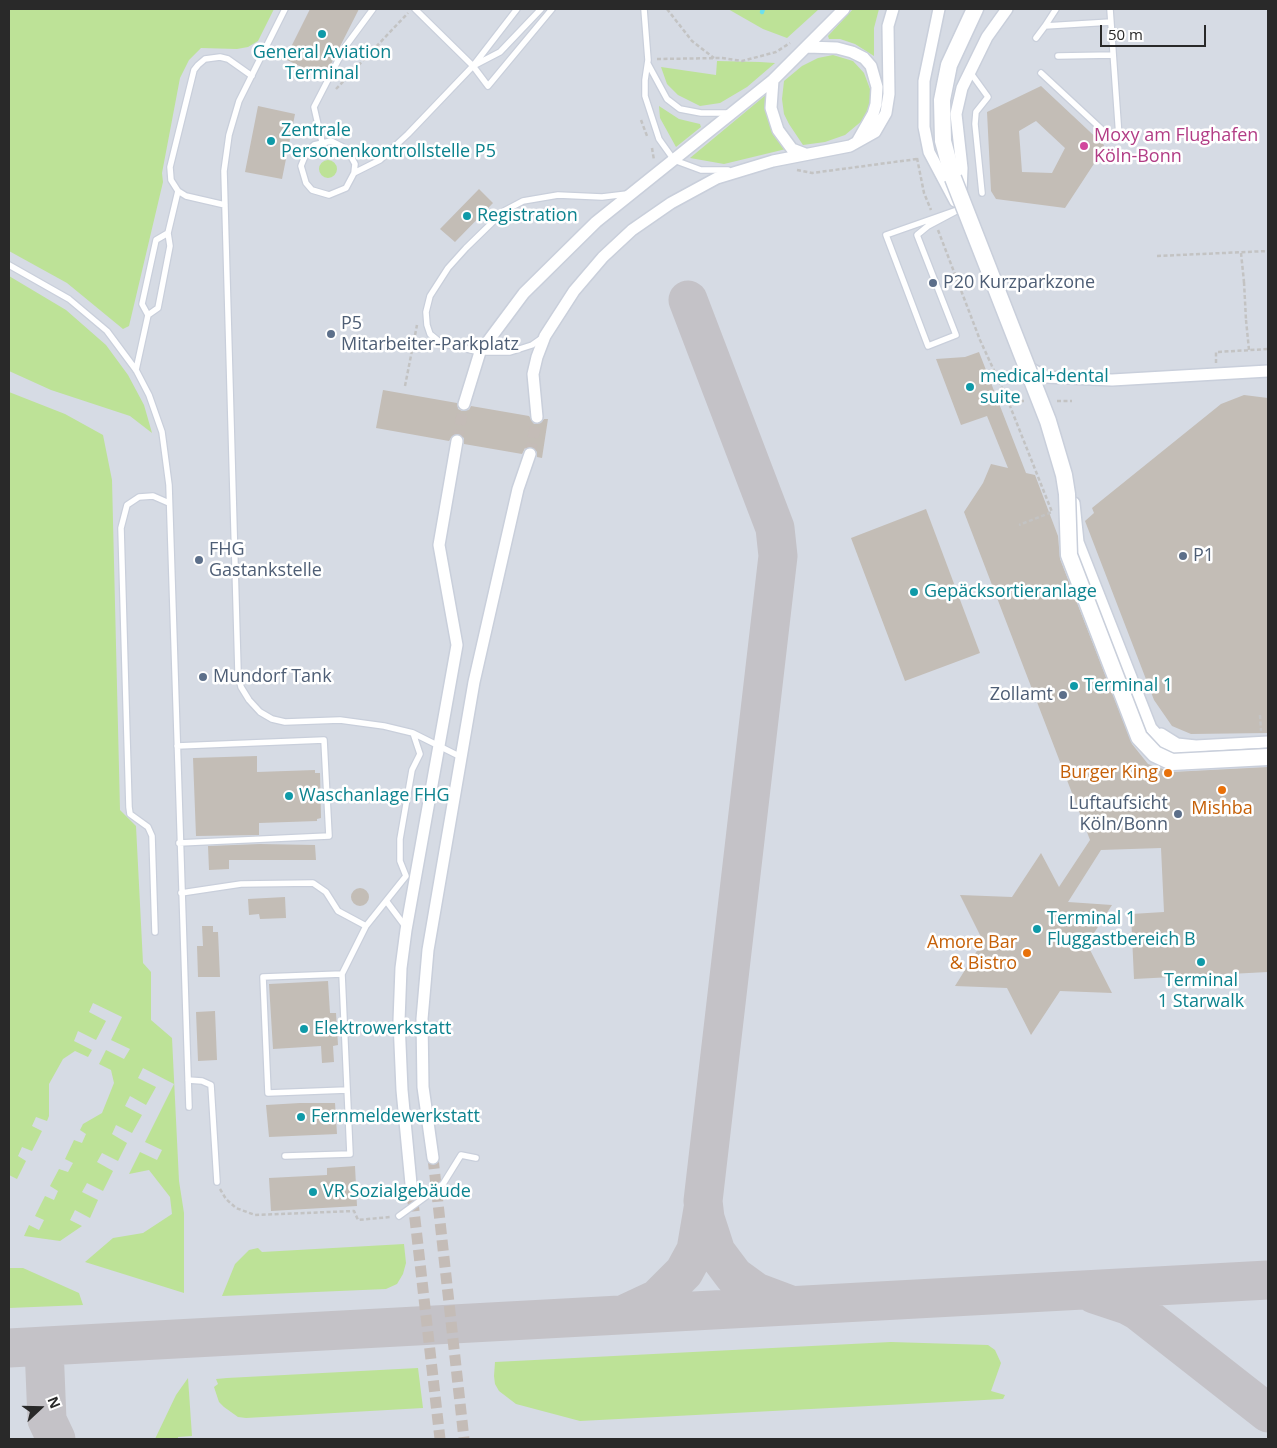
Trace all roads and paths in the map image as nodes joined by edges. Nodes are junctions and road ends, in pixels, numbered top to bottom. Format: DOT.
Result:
graph roads {
  1 [pos="285,9"];
  2 [pos="373,9"];
  3 [pos="414,9"];
  4 [pos="517,9"];
  5 [pos="541,9"];
  6 [pos="552,9"];
  7 [pos="644,9"];
  8 [pos="667,9"];
  9 [pos="844,9"];
  10 [pos="892,9"];
  11 [pos="939,9"];
  12 [pos="975,9"];
  13 [pos="1007,9"];
  14 [pos="1056,9"];
  15 [pos="1110,9"];
  16 [pos="1111,22"];
  17 [pos="1044,26"];
  18 [pos="386,36"];
  19 [pos="1036,38"];
  20 [pos="390,40"];
  21 [pos="792,42"];
  22 [pos="807,47"];
  23 [pos="1113,55"];
  24 [pos="1058,56"];
  25 [pos="714,58"];
  26 [pos="361,62"];
  27 [pos="648,62"];
  28 [pos="367,66"];
  29 [pos="473,66"];
  30 [pos="970,72"];
  31 [pos="1041,73"];
  32 [pos="252,76"];
  33 [pos="773,80"];
  34 [pos="338,87"];
  35 [pos="343,90"];
  36 [pos="332,93"];
  37 [pos="640,113"];
  38 [pos="731,113"];
  39 [pos="322,142"];
  40 [pos="856,144"];
  41 [pos="809,154"];
  42 [pos="917,159"];
  43 [pos="674,160"];
  44 [pos="896,162"];
  45 [pos="650,166"];
  46 [pos="735,170"];
  47 [pos="354,173"];
  48 [pos="178,191"];
  49 [pos="636,191"];
  50 [pos="982,193"];
  51 [pos="225,205"];
  52 [pos="960,209"];
  53 [pos="168,233"];
  54 [pos="1268,251"];
  55 [pos="1241,252"];
  56 [pos="1157,256"];
  57 [pos="9,265"];
  58 [pos="148,315"];
  59 [pos="417,323"];
  60 [pos="545,336"];
  61 [pos="1268,349"];
  62 [pos="1249,350"];
  63 [pos="480,352"];
  64 [pos="1216,352"];
  65 [pos="1018,362"];
  66 [pos="136,370"];
  67 [pos="1268,371"];
  68 [pos="405,386"];
  69 [pos="1008,401"];
  70 [pos="464,404"];
  71 [pos="537,417"];
  72 [pos="457,441"];
  73 [pos="530,454"];
  74 [pos="169,503"];
  75 [pos="1018,525"];
  76 [pos="1151,728"];
  77 [pos="413,733"];
  78 [pos="1268,742"];
  79 [pos="176,746"];
  80 [pos="438,748"];
  81 [pos="1268,750"];
  82 [pos="461,757"];
  83 [pos="1268,757"];
  84 [pos="179,843"];
  85 [pos="181,893"];
  86 [pos="387,902"];
  87 [pos="366,926"];
  88 [pos="406,930"];
  89 [pos="155,932"];
  90 [pos="342,974"];
  91 [pos="188,1080"];
  92 [pos="347,1090"];
  93 [pos="188,1107"];
  94 [pos="285,1156"];
  95 [pos="433,1158"];
  96 [pos="476,1158"];
  97 [pos="216,1182"];
  98 [pos="411,1184"];
  99 [pos="399,1216"];
  1 -- 32 [label="lane"];
  2 -- 39 [label="lane"];
  3 -- 18 [label="path"];
  3 -- 29 [label="lane"];
  4 -- 29 [label="lane"];
  5 -- 29 [label="lane"];
  6 -- 29 [label="lane"];
  7 -- 27 [label="lane"];
  8 -- 25 [label="path"];
  9 -- 22 [label="street"];
  10 -- 40 [label="street"];
  11 -- 52 [label="street"];
  12 -- 83 [label="street, bridge"];
  13 -- 30 [label="street"];
  14 -- 17 [label="lane"];
  15 -- 16 [label="lane"];
  16 -- 17 [label="lane"];
  16 -- 23 [label="lane"];
  17 -- 19 [label="lane"];
  18 -- 20 [label="path"];
  18 -- 26 [label="path"];
  21 -- 25 [label="path"];
  22 -- 33 [label="street"];
  22 -- 40 [label="street"];
  23 -- 24 [label="lane"];
  23 -- 31 [label="lane"];
  25 -- 27 [label="path"];
  26 -- 28 [label="path"];
  26 -- 34 [label="path"];
  27 -- 38 [label="lane"];
  27 -- 43 [label="lane"];
  29 -- 47 [label="lane"];
  30 -- 50 [label="lane"];
  30 -- 52 [label="street"];
  32 -- 48 [label="lane"];
  32 -- 51 [label="lane"];
  33 -- 38 [label="street"];
  33 -- 41 [label="street"];
  34 -- 35 [label="path"];
  34 -- 36 [label="path"];
  37 -- 45 [label="path"];
  38 -- 43 [label="street"];
  39 -- 47 [label="lane"];
  39 -- 47 [label="lane"];
  40 -- 41 [label="street"];
  41 -- 46 [label="street"];
  42 -- 44 [label="path"];
  43 -- 46 [label="lane"];
  43 -- 49 [label="street"];
  46 -- 60 [label="street"];
  48 -- 51 [label="lane"];
  48 -- 53 [label="lane"];
  49 -- 63 [label="street"];
  49 -- 63 [label="lane"];
  51 -- 77 [label="lane"];
  52 -- 52 [label="lane"];
  52 -- 65 [label="street"];
  53 -- 58 [label="lane"];
  53 -- 58 [label="lane"];
  54 -- 55 [label="path"];
  55 -- 56 [label="path"];
  55 -- 62 [label="path, bridge"];
  57 -- 66 [label="lane"];
  58 -- 66 [label="lane"];
  59 -- 68 [label="path"];
  60 -- 63 [label="lane"];
  60 -- 71 [label="street"];
  61 -- 62 [label="path"];
  62 -- 64 [label="path"];
  63 -- 70 [label="street"];
  65 -- 67 [label="street"];
  65 -- 76 [label="street"];
  66 -- 74 [label="lane"];
  69 -- 75 [label="path"];
  72 -- 80 [label="street"];
  73 -- 82 [label="street"];
  74 -- 79 [label="lane"];
  74 -- 89 [label="lane"];
  76 -- 78 [label="street"];
  76 -- 81 [label="street"];
  77 -- 80 [label="lane"];
  77 -- 86 [label="lane"];
  79 -- 84 [label="lane"];
  79 -- 84 [label="lane"];
  80 -- 82 [label="lane"];
  80 -- 88 [label="street"];
  82 -- 95 [label="street"];
  84 -- 85 [label="lane"];
  85 -- 87 [label="lane"];
  85 -- 91 [label="lane"];
  86 -- 87 [label="lane"];
  86 -- 88 [label="lane"];
  87 -- 90 [label="lane"];
  88 -- 98 [label="street"];
  90 -- 92 [label="lane"];
  90 -- 92 [label="lane"];
  91 -- 93 [label="lane"];
  91 -- 97 [label="lane"];
  92 -- 94 [label="lane"];
  96 -- 99 [label="lane"];
  97 -- 99 [label="path"];
}
